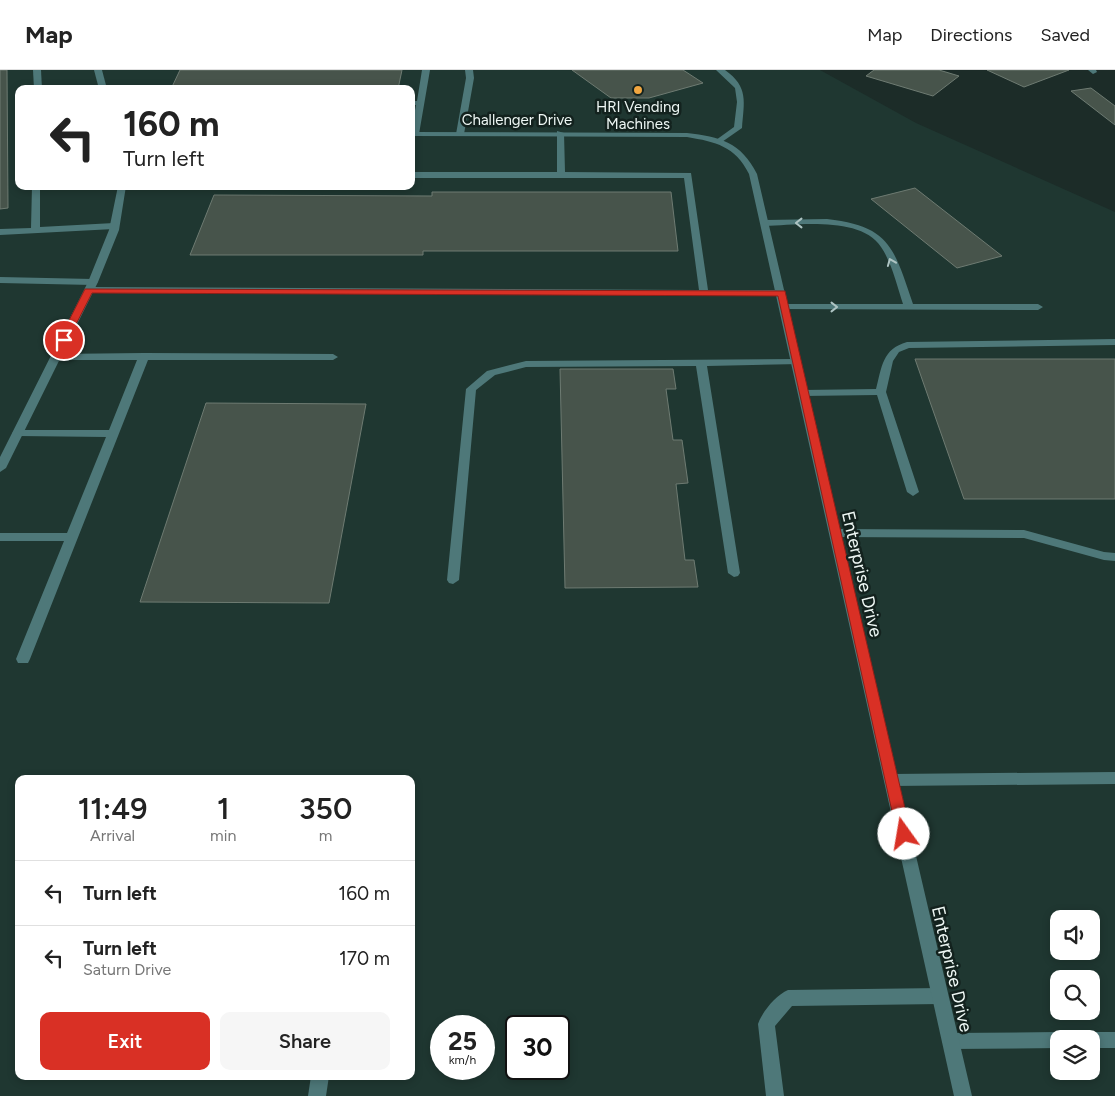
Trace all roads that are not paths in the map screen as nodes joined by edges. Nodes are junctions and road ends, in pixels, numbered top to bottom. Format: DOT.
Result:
graph roads {
  1 [pos="37,70"];
  2 [pos="98,70"];
  3 [pos="426,70"];
  4 [pos="469,70"];
  5 [pos="720,70"];
  6 [pos="38,85"];
  7 [pos="102,85"];
  8 [pos="416,103"];
  9 [pos="415,134"];
  10 [pos="460,134"];
  11 [pos="560,134"];
  12 [pos="653,134"];
  13 [pos="719,142"];
  14 [pos="415,175"];
  15 [pos="561,175"];
  16 [pos="36,190"];
  17 [pos="121,190"];
  18 [pos="765,223"];
  19 [pos="114,226"];
  20 [pos="35,230"];
  21 [pos="0,232"];
  22 [pos="0,280"];
  23 [pos="91,286"];
  24 [pos="704,293"];
  25 [pos="782,293"];
  26 [pos="785,307"];
  27 [pos="909,307"];
  28 [pos="1038,307"];
  29 [pos="1115,342"];
  30 [pos="144,356"];
  31 [pos="56,357"];
  32 [pos="333,357"];
  33 [pos="701,362"];
  34 [pos="796,362"];
  35 [pos="881,392"];
  36 [pos="803,393"];
  37 [pos="18,433"];
  38 [pos="113,434"];
  39 [pos="0,468"];
  40 [pos="913,492"];
  41 [pos="835,533"];
  42 [pos="0,537"];
  43 [pos="72,537"];
  44 [pos="1115,556"];
  45 [pos="734,573"];
  46 [pos="453,580"];
  47 [pos="23,660"];
  48 [pos="1115,778"];
  49 [pos="892,780"];
  50 [pos="940,996"];
  51 [pos="1050,1040"];
  52 [pos="1100,1040"];
  53 [pos="1115,1040"];
  54 [pos="951,1041"];
  55 [pos="319,1080"];
  56 [pos="317,1096"];
  57 [pos="775,1096"];
  58 [pos="963,1096"];
  1 -- 6 [label="street"];
  2 -- 7 [label="street"];
  3 -- 8 [label="street"];
  4 -- 10 [label="street"];
  5 -- 13 [label="street"];
  9 -- 10 [label="street, Challenger Drive"];
  10 -- 11 [label="street, Challenger Drive"];
  11 -- 12 [label="street, Challenger Drive"];
  11 -- 15 [label="street"];
  12 -- 13 [label="street, Enterprise Drive"];
  13 -- 18 [label="street, Enterprise Drive"];
  14 -- 15 [label="street"];
  15 -- 24 [label="street"];
  16 -- 20 [label="street"];
  17 -- 19 [label="street"];
  18 -- 25 [label="street, Enterprise Drive"];
  27 -- 18 [label="street, one-way"];
  19 -- 20 [label="street"];
  19 -- 23 [label="street"];
  20 -- 21 [label="street"];
  22 -- 23 [label="street"];
  23 -- 24 [label="street"];
  23 -- 31 [label="street"];
  24 -- 25 [label="street"];
  25 -- 26 [label="street, Enterprise Drive"];
  26 -- 27 [label="street, one-way"];
  26 -- 34 [label="street, Enterprise Drive"];
  27 -- 28 [label="street"];
  29 -- 35 [label="street"];
  30 -- 31 [label="street"];
  30 -- 32 [label="street"];
  30 -- 38 [label="street"];
  31 -- 37 [label="street"];
  33 -- 34 [label="street"];
  33 -- 45 [label="street"];
  33 -- 46 [label="street"];
  34 -- 36 [label="street, Enterprise Drive"];
  35 -- 36 [label="street"];
  35 -- 40 [label="street"];
  36 -- 41 [label="street, Enterprise Drive"];
  37 -- 38 [label="street"];
  37 -- 39 [label="street"];
  38 -- 43 [label="street"];
  41 -- 44 [label="street"];
  41 -- 49 [label="street, Enterprise Drive"];
  42 -- 43 [label="street"];
  43 -- 47 [label="street"];
  48 -- 49 [label="street"];
  49 -- 50 [label="street, Enterprise Drive"];
  50 -- 54 [label="street, Enterprise Drive"];
  50 -- 57 [label="street"];
  51 -- 54 [label="street"];
  52 -- 53 [label="street"];
  54 -- 58 [label="street, Enterprise Drive"];
  55 -- 56 [label="street"];
}
